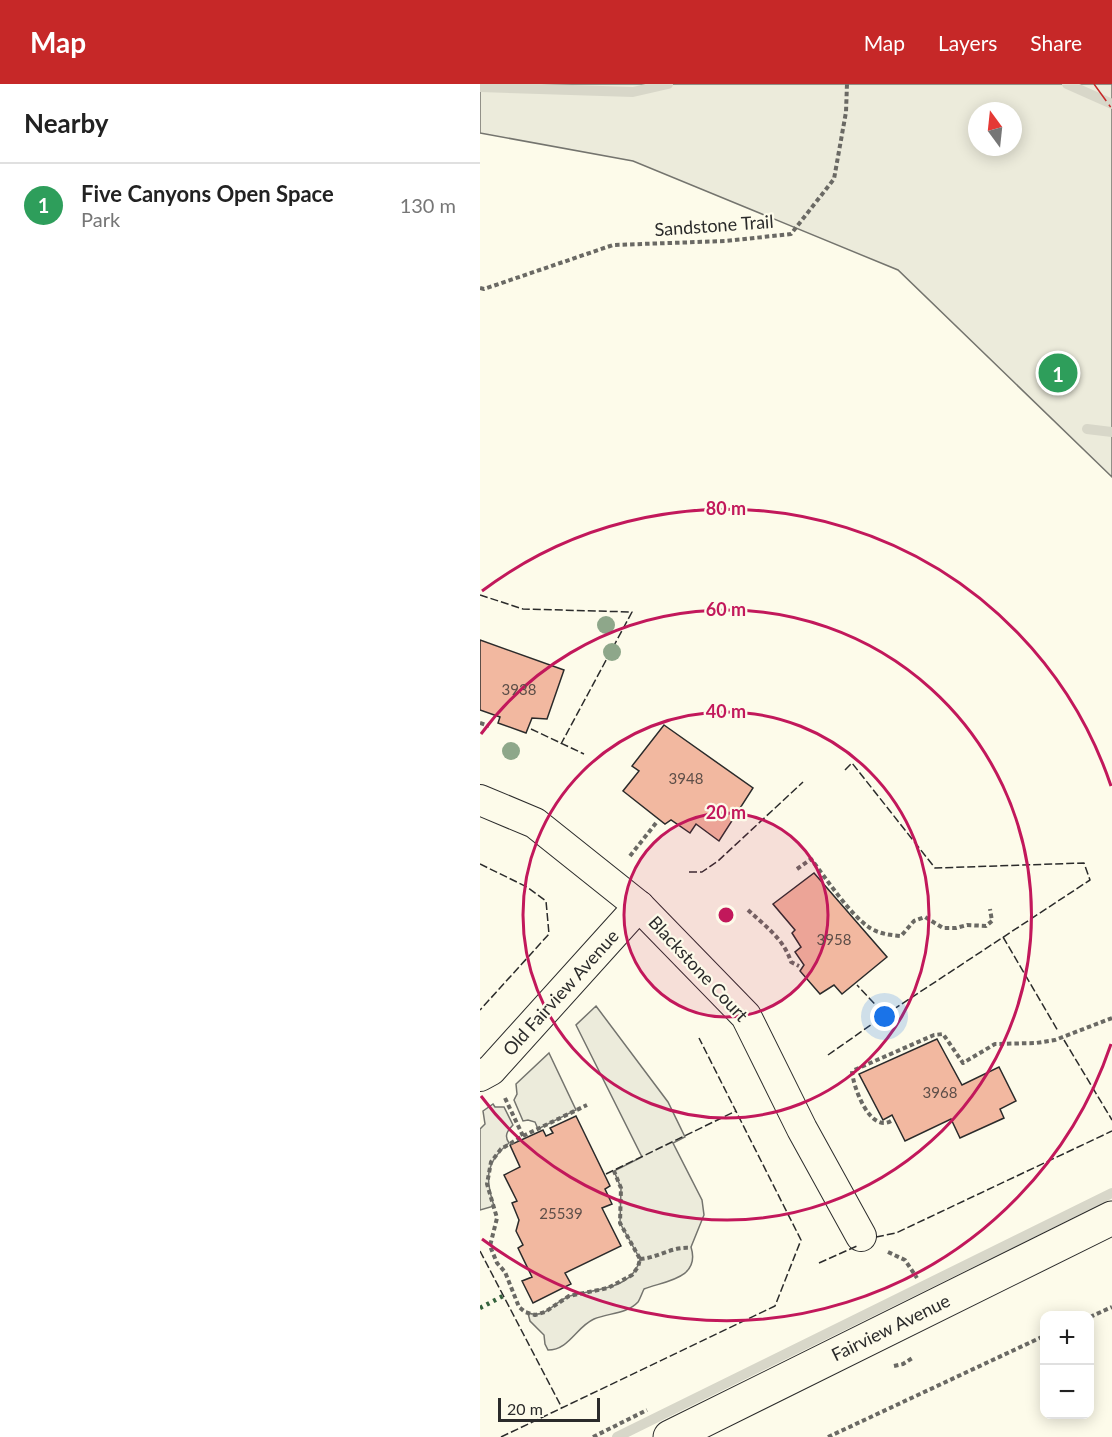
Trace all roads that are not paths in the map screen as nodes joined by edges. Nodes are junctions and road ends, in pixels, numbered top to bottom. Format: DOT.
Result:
graph roads {
  1 [pos="480,800"];
  2 [pos="639,906"];
  3 [pos="491,1084"];
  4 [pos="1112,1218"];
  5 [pos="871,1243"];
  6 [pos="670,1437"];
  1 -- 2 [label="street, Blackstone Court"];
  2 -- 3 [label="street, Old Fairview Avenue"];
  2 -- 5 [label="street, Blackstone Court"];
  4 -- 6 [label="main road, Fairview Avenue"];
}
